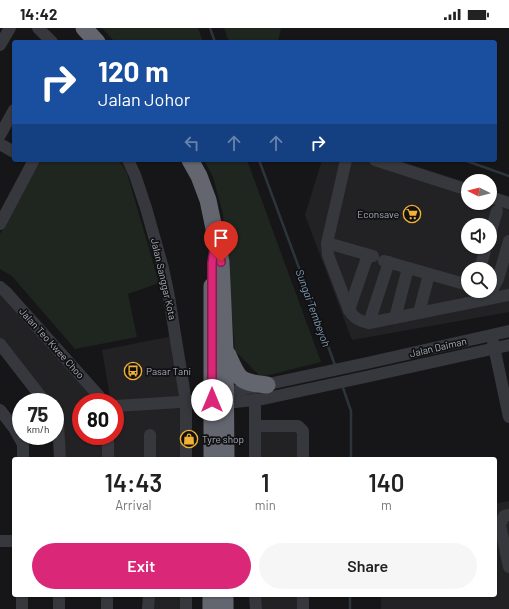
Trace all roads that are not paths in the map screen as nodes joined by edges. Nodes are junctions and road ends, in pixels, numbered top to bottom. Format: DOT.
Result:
graph roads {
  1 [pos="10,28"];
  2 [pos="38,28"];
  3 [pos="73,28"];
  4 [pos="84,28"];
  5 [pos="50,40"];
  6 [pos="82,40"];
  7 [pos="95,40"];
  8 [pos="0,45"];
  9 [pos="12,114"];
  10 [pos="0,135"];
  11 [pos="0,144"];
  12 [pos="12,151"];
  13 [pos="31,162"];
  14 [pos="129,162"];
  15 [pos="191,162"];
  16 [pos="346,162"];
  17 [pos="381,162"];
  18 [pos="461,188"];
  19 [pos="497,199"];
  20 [pos="509,203"];
  21 [pos="497,211"];
  22 [pos="495,218"];
  23 [pos="0,224"];
  24 [pos="216,238"];
  25 [pos="509,241"];
  26 [pos="327,243"];
  27 [pos="408,268"];
  28 [pos="429,274"];
  29 [pos="461,283"];
  30 [pos="497,286"];
  31 [pos="0,287"];
  32 [pos="480,298"];
  33 [pos="349,310"];
  34 [pos="419,313"];
  35 [pos="395,318"];
  36 [pos="369,323"];
  37 [pos="508,333"];
  38 [pos="492,335"];
  39 [pos="0,344"];
  40 [pos="509,345"];
  41 [pos="494,349"];
  42 [pos="226,350"];
  43 [pos="267,385"];
  44 [pos="39,393"];
  45 [pos="96,393"];
  46 [pos="221,398"];
  47 [pos="254,399"];
  48 [pos="186,402"];
  49 [pos="124,405"];
  50 [pos="0,410"];
  51 [pos="509,417"];
  52 [pos="255,426"];
  53 [pos="150,435"];
  54 [pos="59,445"];
  55 [pos="108,445"];
  56 [pos="23,457"];
  57 [pos="60,457"];
  58 [pos="108,457"];
  59 [pos="150,457"];
  60 [pos="186,457"];
  61 [pos="212,457"];
  62 [pos="226,457"];
  63 [pos="255,457"];
  64 [pos="303,457"];
  65 [pos="509,515"];
  66 [pos="0,541"];
  67 [pos="12,541"];
  68 [pos="509,567"];
  69 [pos="22,597"];
  70 [pos="59,597"];
  71 [pos="107,597"];
  72 [pos="149,597"];
  73 [pos="186,597"];
  74 [pos="211,597"];
  75 [pos="225,597"];
  76 [pos="255,597"];
  77 [pos="303,597"];
  78 [pos="22,609"];
  79 [pos="59,609"];
  80 [pos="107,609"];
  81 [pos="148,609"];
  82 [pos="154,609"];
  83 [pos="186,609"];
  84 [pos="211,609"];
  85 [pos="225,609"];
  86 [pos="256,609"];
  87 [pos="303,609"];
  1 -- 8 [label="street"];
  2 -- 5 [label="street"];
  3 -- 6 [label="highway"];
  4 -- 7 [label="highway"];
  9 -- 10 [label="street"];
  11 -- 12 [label="street"];
  13 -- 23 [label="street"];
  14 -- 48 [label="street, Jalan Sanggar Kota"];
  15 -- 24 [label="highway"];
  16 -- 26 [label="street"];
  17 -- 18 [label="street"];
  19 -- 20 [label="street"];
  21 -- 22 [label="street"];
  24 -- 42 [label="highway"];
  24 -- 46 [label="highway"];
  25 -- 30 [label="street"];
  26 -- 33 [label="street"];
  26 -- 33 [label="street"];
  27 -- 28 [label="street"];
  27 -- 35 [label="street"];
  27 -- 36 [label="street"];
  28 -- 29 [label="street"];
  28 -- 34 [label="street"];
  31 -- 45 [label="street, Jalan Teo Kwee Choo"];
  32 -- 34 [label="street"];
  33 -- 36 [label="street"];
  34 -- 35 [label="street"];
  35 -- 36 [label="street"];
  37 -- 38 [label="street, Jalan Daiman"];
  38 -- 41 [label="street"];
  38 -- 43 [label="street, Jalan Daiman"];
  39 -- 44 [label="street"];
  40 -- 41 [label="street, Jalan Daiman"];
  41 -- 47 [label="street, Jalan Daiman"];
  41 -- 51 [label="street"];
  42 -- 43 [label="highway"];
  42 -- 46 [label="highway"];
  43 -- 46 [label="street"];
  46 -- 47 [label="street"];
  46 -- 48 [label="street"];
  46 -- 61 [label="highway"];
  46 -- 62 [label="highway"];
  47 -- 52 [label="street"];
  48 -- 49 [label="street"];
  48 -- 60 [label="street, Jalan Sanggar Kota"];
  50 -- 56 [label="street"];
  52 -- 63 [label="street"];
  52 -- 64 [label="street"];
  53 -- 59 [label="street"];
  54 -- 57 [label="street"];
  55 -- 58 [label="street"];
  65 -- 68 [label="street"];
  66 -- 67 [label="street"];
  69 -- 78 [label="street"];
  70 -- 79 [label="street"];
  71 -- 80 [label="street"];
  72 -- 81 [label="street"];
  73 -- 83 [label="street"];
  74 -- 84 [label="highway"];
  75 -- 85 [label="highway"];
  76 -- 86 [label="street"];
  77 -- 87 [label="street"];
  81 -- 82 [label="street"];
}
